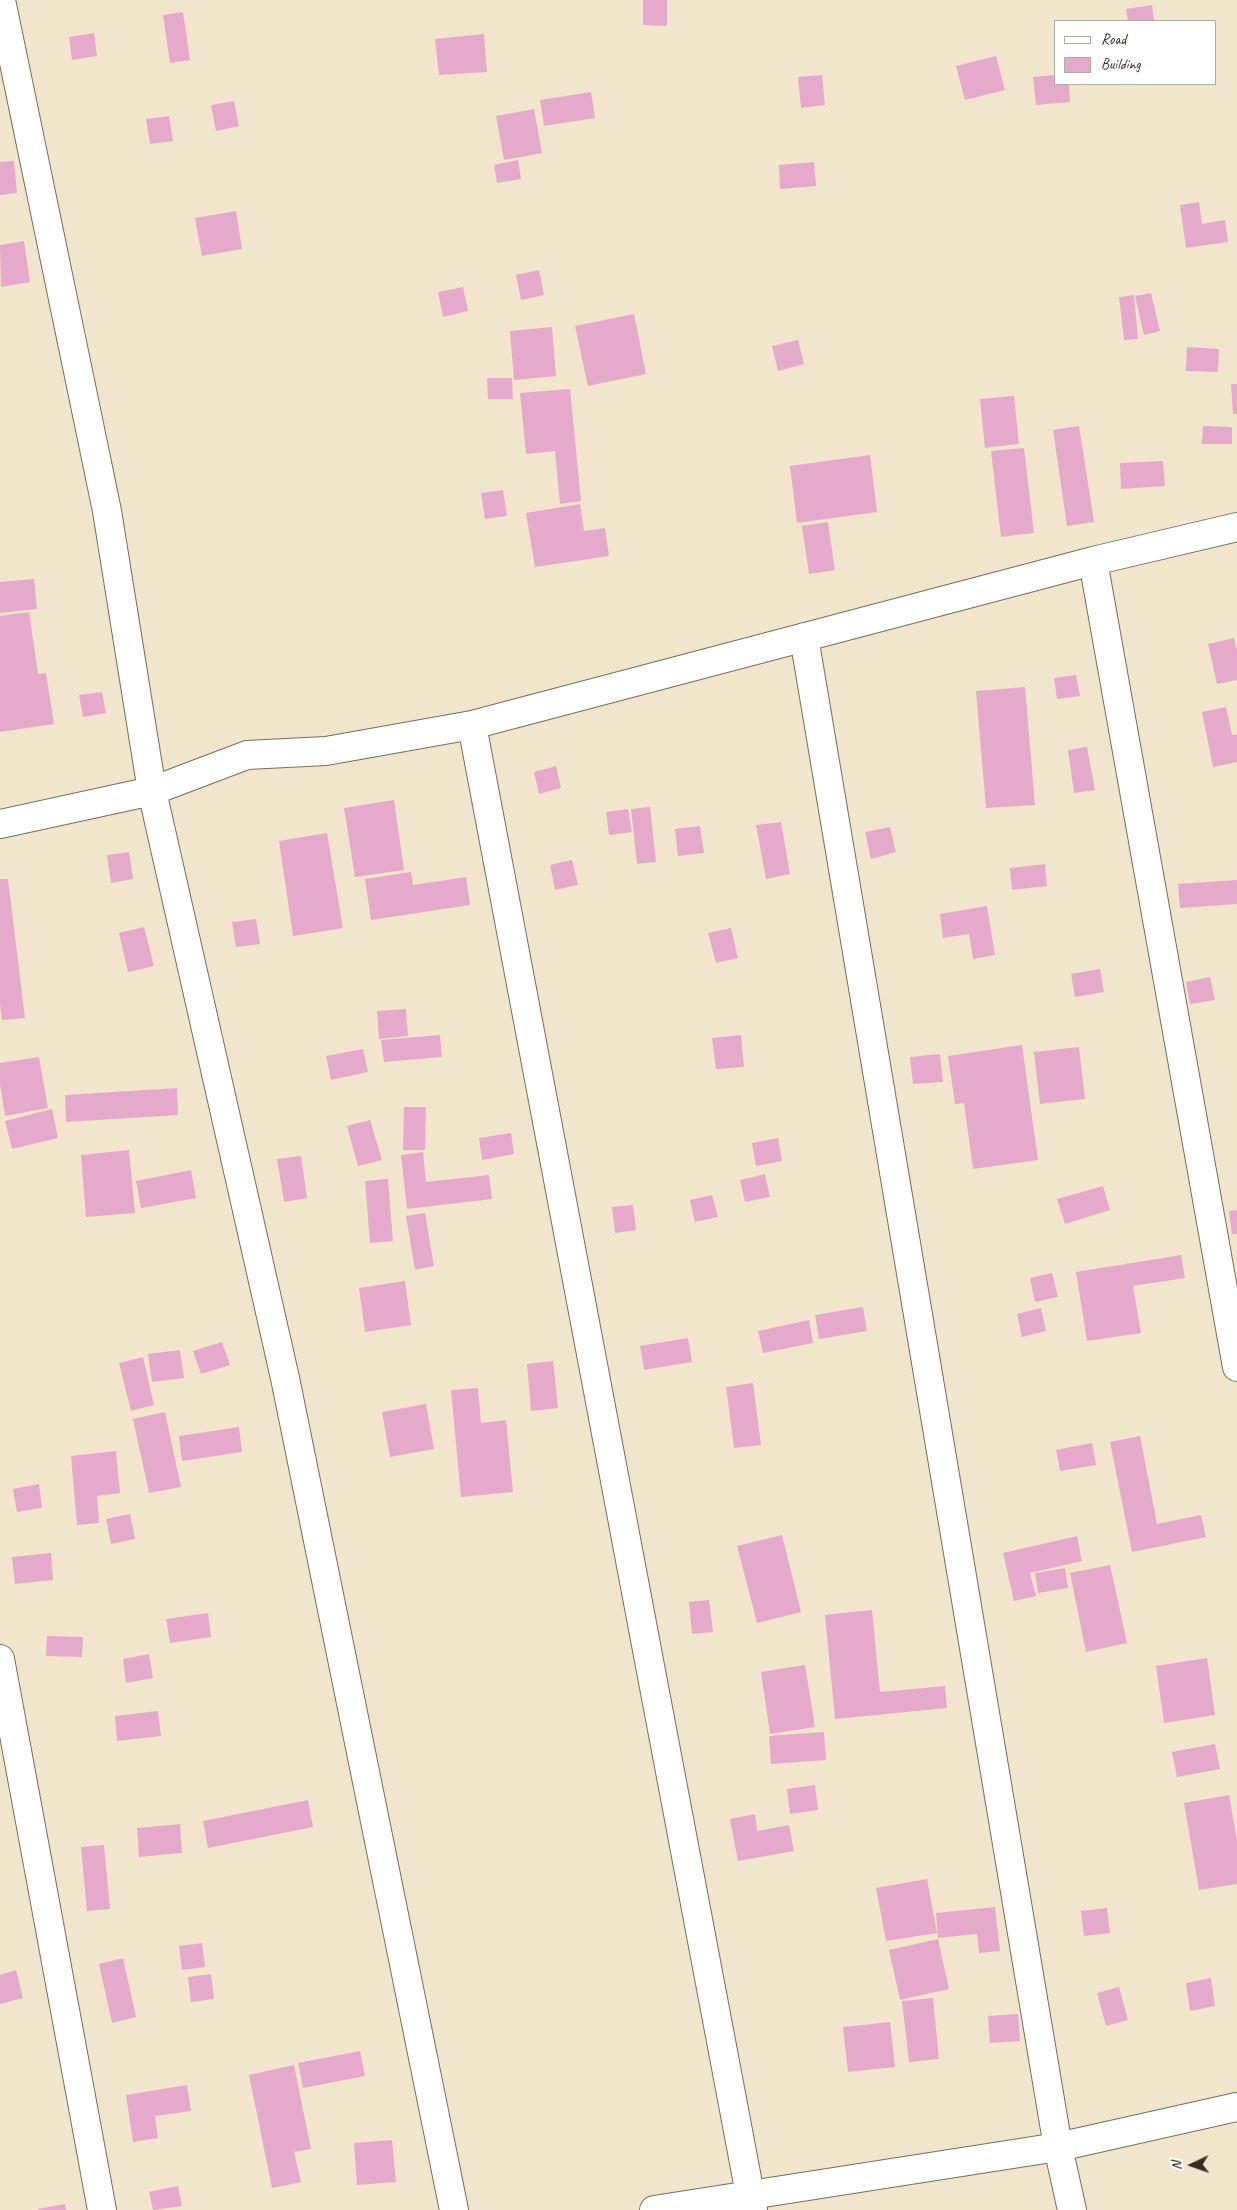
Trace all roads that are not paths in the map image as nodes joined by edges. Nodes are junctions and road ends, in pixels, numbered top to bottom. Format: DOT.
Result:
graph roads {
  1 [pos="1,0"];
  2 [pos="1237,527"];
  3 [pos="1093,562"];
  4 [pos="804,637"];
  5 [pos="472,725"];
  6 [pos="152,791"];
  7 [pos="0,824"];
  8 [pos="1237,1367"];
  9 [pos="0,1659"];
  10 [pos="1237,2107"];
  11 [pos="1058,2147"];
  12 [pos="752,2202"];
  13 [pos="102,2210"];
  14 [pos="454,2210"];
  15 [pos="654,2210"];
  16 [pos="1072,2210"];
  1 -- 6 [label="street"];
  2 -- 3 [label="street"];
  3 -- 4 [label="street"];
  3 -- 8 [label="street"];
  4 -- 5 [label="street"];
  4 -- 11 [label="street"];
  5 -- 6 [label="street"];
  5 -- 12 [label="street"];
  6 -- 7 [label="street"];
  6 -- 14 [label="street"];
  9 -- 13 [label="street"];
  10 -- 11 [label="street"];
  11 -- 12 [label="street"];
  11 -- 16 [label="street"];
  12 -- 15 [label="street"];
}
